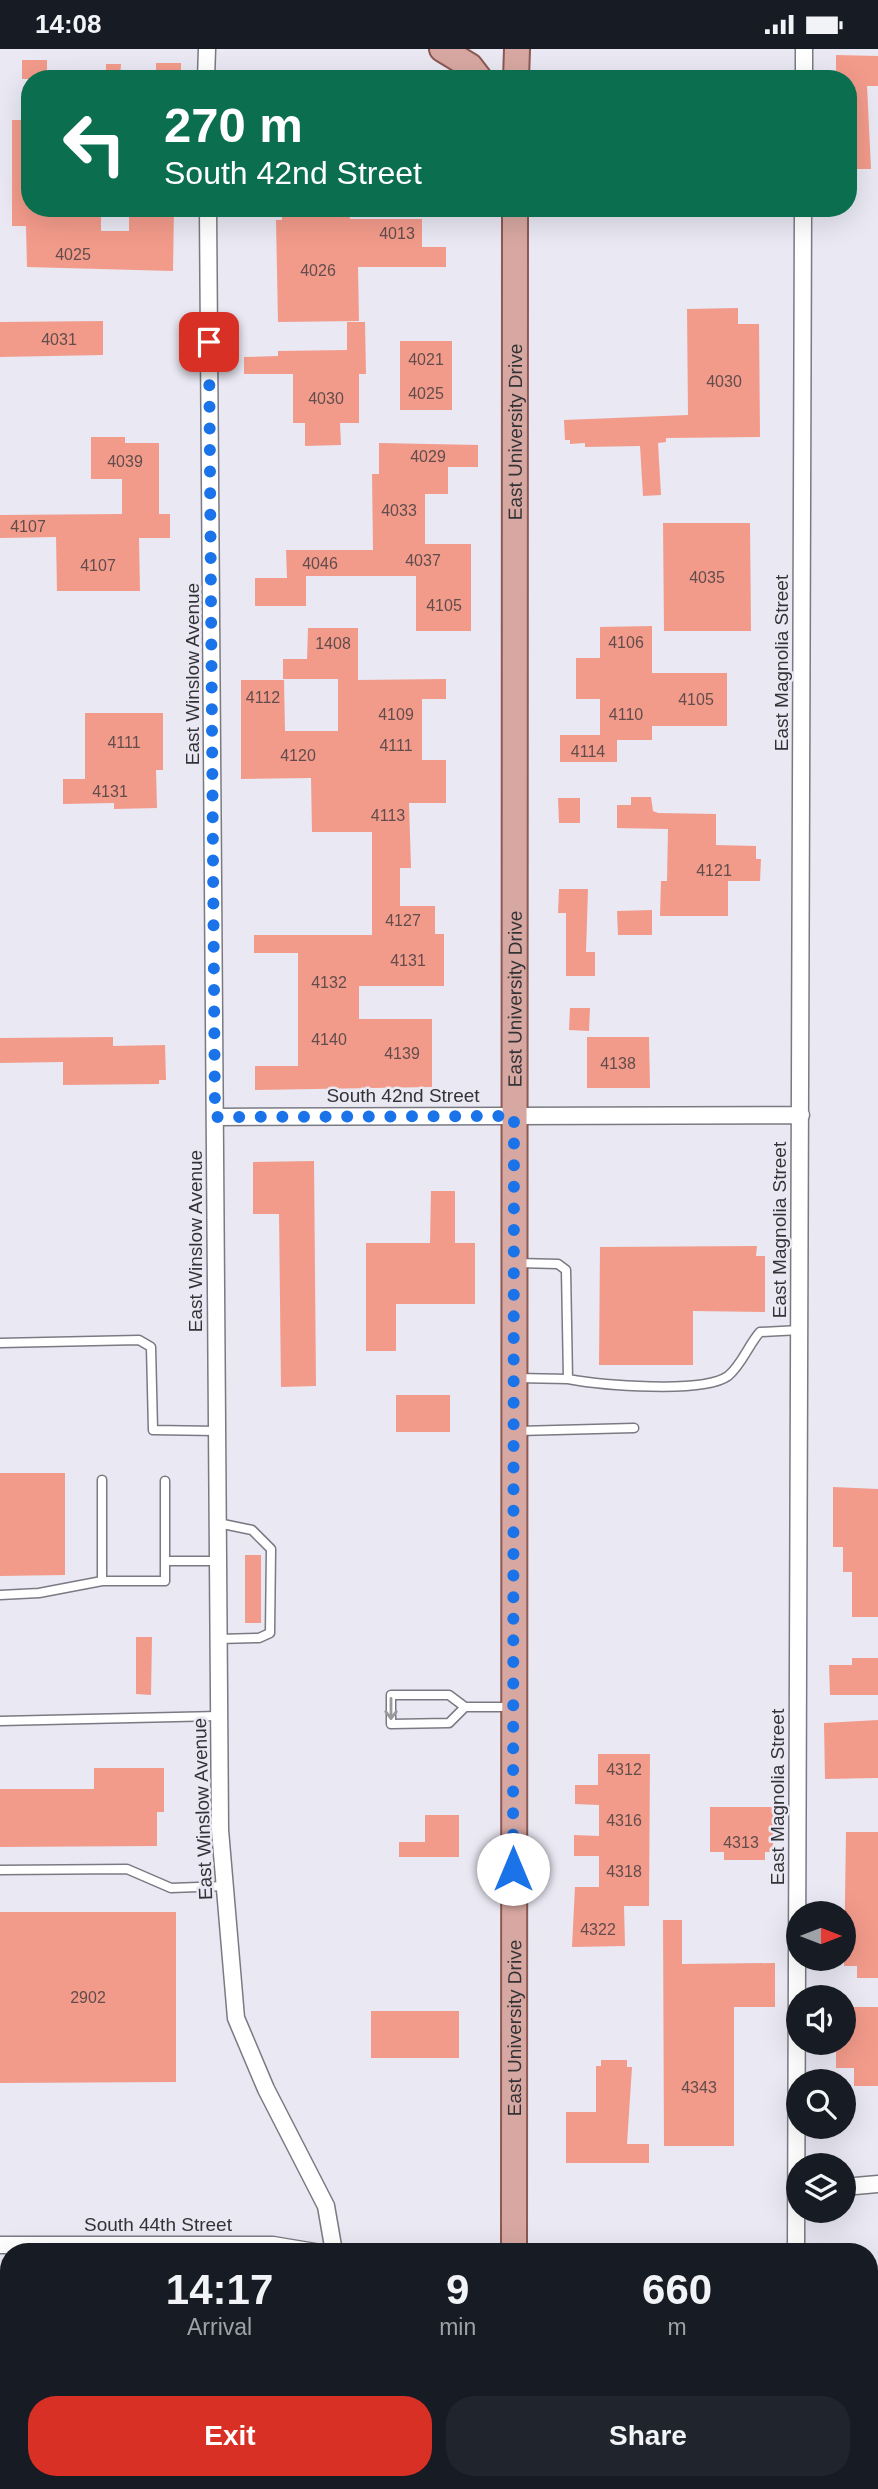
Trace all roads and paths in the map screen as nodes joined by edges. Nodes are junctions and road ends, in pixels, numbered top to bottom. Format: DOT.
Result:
graph roads {
  1 [pos="207,49"];
  2 [pos="442,49"];
  3 [pos="516,49"];
  4 [pos="804,49"];
  5 [pos="206,70"];
  6 [pos="473,70"];
  7 [pos="516,70"];
  8 [pos="804,70"];
  9 [pos="208,217"];
  10 [pos="515,217"];
  11 [pos="803,217"];
  12 [pos="800,1115"];
  13 [pos="514,1116"];
  14 [pos="215,1117"];
  15 [pos="515,1263"];
  16 [pos="800,1330"];
  17 [pos="0,1343"];
  18 [pos="515,1378"];
  19 [pos="568,1379"];
  20 [pos="634,1428"];
  21 [pos="217,1431"];
  22 [pos="515,1431"];
  23 [pos="102,1480"];
  24 [pos="165,1481"];
  25 [pos="218,1523"];
  26 [pos="165,1561"];
  27 [pos="218,1561"];
  28 [pos="102,1581"];
  29 [pos="0,1595"];
  30 [pos="218,1639"];
  31 [pos="465,1707"];
  32 [pos="513,1707"];
  33 [pos="219,1716"];
  34 [pos="0,1721"];
  35 [pos="0,1870"];
  36 [pos="225,1886"];
  37 [pos="798,2153"];
  38 [pos="878,2184"];
  39 [pos="856,2186"];
  40 [pos="797,2223"];
  41 [pos="332,2243"];
  42 [pos="514,2243"];
  43 [pos="796,2243"];
  1 -- 5 [label="street"];
  2 -- 6 [label="main road"];
  3 -- 7 [label="main road"];
  4 -- 8 [label="street"];
  9 -- 14 [label="street, East Winslow Avenue"];
  10 -- 13 [label="main road, East University Drive"];
  11 -- 12 [label="street, East Magnolia Street"];
  12 -- 13 [label="street, South 42nd Street"];
  12 -- 16 [label="street, East Magnolia Street"];
  13 -- 14 [label="street, South 42nd Street"];
  13 -- 15 [label="main road, East University Drive"];
  14 -- 21 [label="street, East Winslow Avenue"];
  15 -- 18 [label="main road, East University Drive"];
  15 -- 19 [label="lane"];
  16 -- 19 [label="lane"];
  16 -- 37 [label="street, East Magnolia Street"];
  17 -- 21 [label="lane"];
  18 -- 19 [label="lane"];
  18 -- 22 [label="main road, East University Drive"];
  20 -- 22 [label="lane"];
  21 -- 25 [label="street, East Winslow Avenue"];
  22 -- 32 [label="main road, East University Drive"];
  23 -- 28 [label="lane"];
  24 -- 26 [label="lane"];
  25 -- 27 [label="street, East Winslow Avenue"];
  25 -- 30 [label="lane"];
  26 -- 27 [label="lane"];
  26 -- 28 [label="lane"];
  27 -- 30 [label="street, East Winslow Avenue"];
  28 -- 29 [label="lane"];
  30 -- 33 [label="street, East Winslow Avenue"];
  31 -- 31 [label="lane, one-way"];
  31 -- 32 [label="lane"];
  32 -- 42 [label="main road, East University Drive"];
  33 -- 34 [label="lane"];
  33 -- 36 [label="street, East Winslow Avenue"];
  35 -- 36 [label="lane"];
  36 -- 41 [label="street, East Winslow Avenue"];
  38 -- 39 [label="street"];
  40 -- 43 [label="street, East Magnolia Street"];
}
